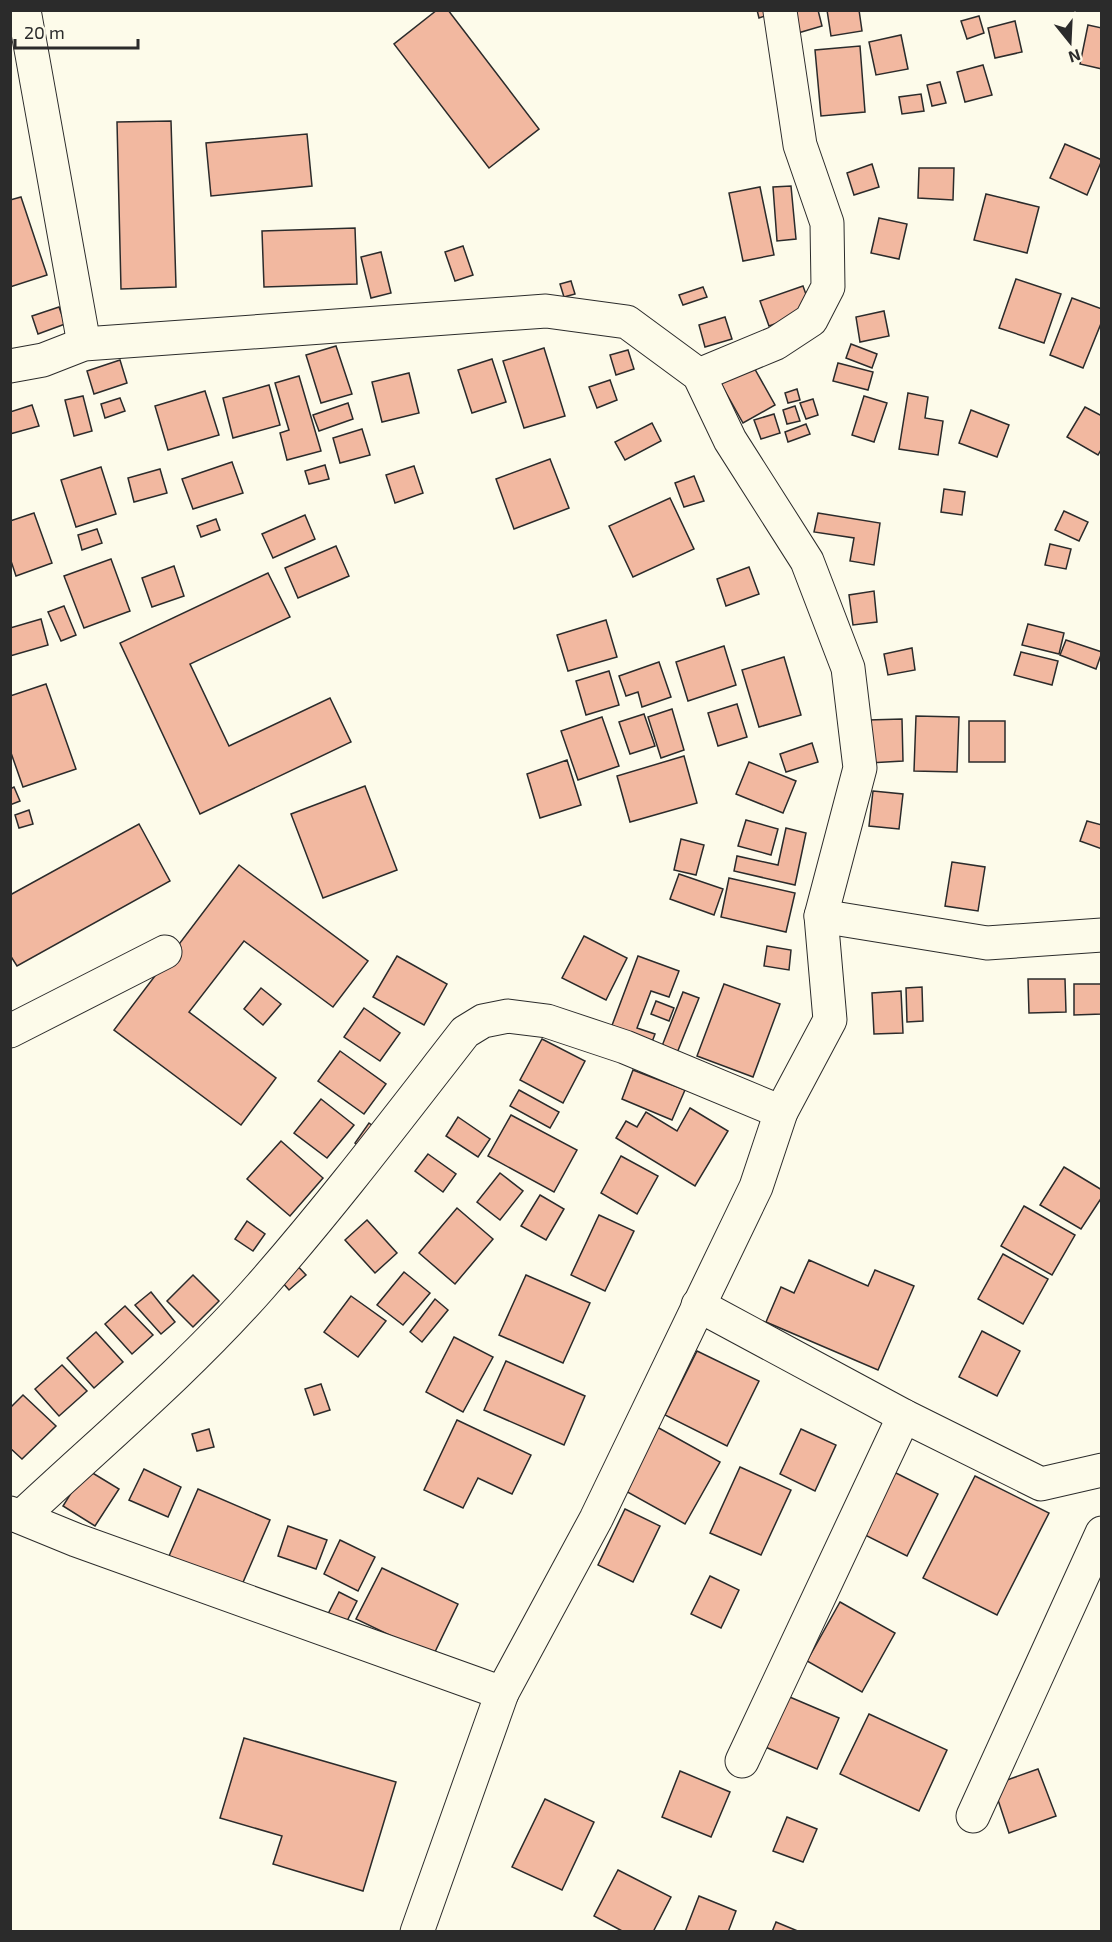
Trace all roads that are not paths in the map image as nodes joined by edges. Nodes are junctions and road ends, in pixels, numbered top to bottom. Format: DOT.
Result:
graph roads {
  1 [pos="24,10"];
  2 [pos="780,11"];
  3 [pos="84,344"];
  4 [pos="10,366"];
  5 [pos="699,375"];
  6 [pos="821,916"];
  7 [pos="1101,934"];
  8 [pos="165,952"];
  9 [pos="10,1030"];
  10 [pos="781,1112"];
  11 [pos="698,1305"];
  12 [pos="904,1416"];
  13 [pos="1101,1470"];
  14 [pos="16,1515"];
  15 [pos="1101,1533"];
  16 [pos="502,1693"];
  17 [pos="742,1761"];
  18 [pos="974,1816"];
  19 [pos="417,1932"];
  1 -- 3 [label="street"];
  2 -- 5 [label="street"];
  3 -- 4 [label="street"];
  3 -- 5 [label="street"];
  5 -- 6 [label="street"];
  6 -- 7 [label="street"];
  6 -- 10 [label="street"];
  8 -- 9 [label="street"];
  10 -- 11 [label="street"];
  10 -- 14 [label="street"];
  11 -- 12 [label="street"];
  11 -- 16 [label="street"];
  12 -- 13 [label="street"];
  12 -- 17 [label="street"];
  14 -- 16 [label="street"];
  15 -- 18 [label="street"];
  16 -- 19 [label="street"];
}
